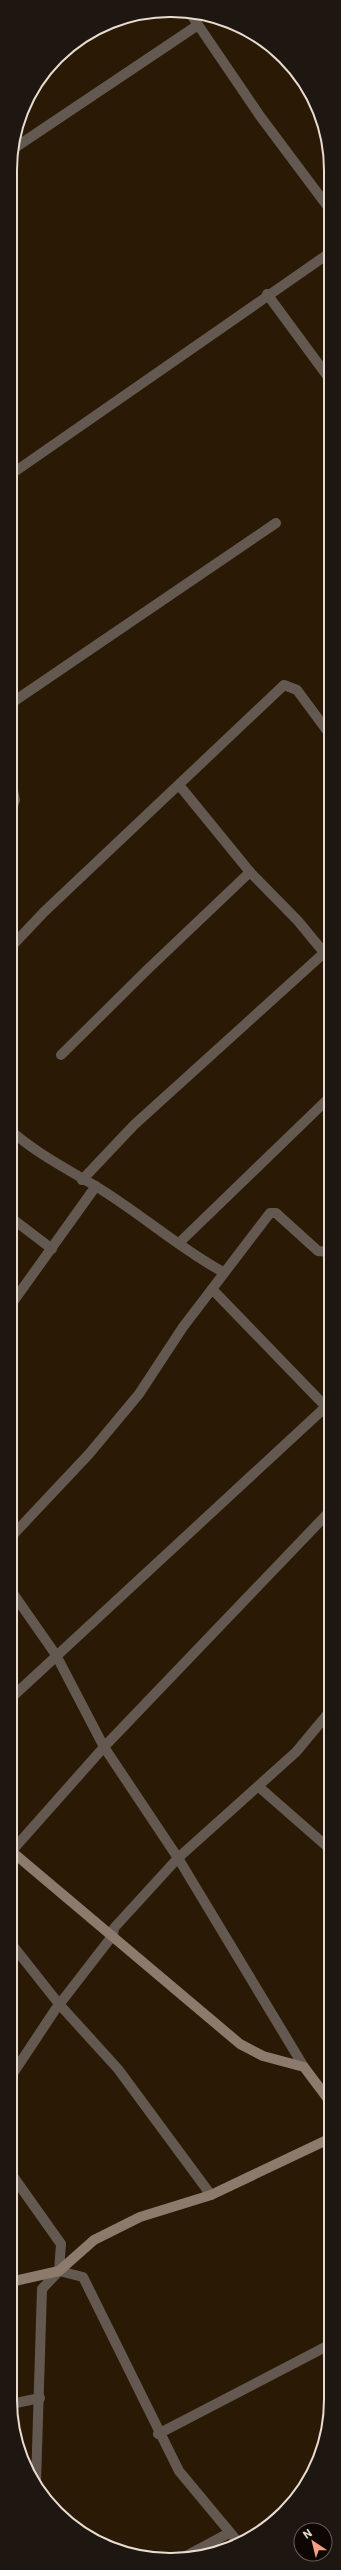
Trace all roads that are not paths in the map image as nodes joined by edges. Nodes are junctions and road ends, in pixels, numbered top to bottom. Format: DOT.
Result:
graph roads {
  1 [pos="194,19"];
  2 [pos="198,25"];
  3 [pos="19,145"];
  4 [pos="324,202"];
  5 [pos="324,257"];
  6 [pos="267,294"];
  7 [pos="324,371"];
  8 [pos="17,471"];
  9 [pos="276,523"];
  10 [pos="17,699"];
  11 [pos="324,727"];
  12 [pos="179,785"];
  13 [pos="250,872"];
  14 [pos="17,941"];
  15 [pos="324,953"];
  16 [pos="324,960"];
  17 [pos="61,1055"];
  18 [pos="324,1103"];
  19 [pos="17,1136"];
  20 [pos="82,1180"];
  21 [pos="96,1186"];
  22 [pos="17,1222"];
  23 [pos="179,1243"];
  24 [pos="52,1249"];
  25 [pos="324,1252"];
  26 [pos="223,1272"];
  27 [pos="212,1289"];
  28 [pos="17,1296"];
  29 [pos="324,1402"];
  30 [pos="324,1412"];
  31 [pos="324,1517"];
  32 [pos="17,1531"];
  33 [pos="17,1599"];
  34 [pos="56,1655"];
  35 [pos="17,1692"];
  36 [pos="324,1718"];
  37 [pos="104,1747"];
  38 [pos="258,1787"];
  39 [pos="324,1844"];
  40 [pos="17,1845"];
  41 [pos="17,1857"];
  42 [pos="178,1858"];
  43 [pos="113,1935"];
  44 [pos="17,1951"];
  45 [pos="59,2004"];
  46 [pos="304,2066"];
  47 [pos="17,2067"];
  48 [pos="324,2093"];
  49 [pos="324,2141"];
  50 [pos="17,2182"];
  51 [pos="211,2195"];
  52 [pos="59,2271"];
  53 [pos="17,2280"];
  54 [pos="324,2348"];
  55 [pos="40,2398"];
  56 [pos="17,2403"];
  57 [pos="158,2434"];
  58 [pos="36,2473"];
  59 [pos="229,2532"];
  60 [pos="235,2538"];
  61 [pos="196,2551"];
  1 -- 2 [label="street"];
  2 -- 3 [label="street"];
  2 -- 4 [label="street"];
  5 -- 6 [label="street"];
  6 -- 7 [label="street"];
  6 -- 8 [label="street"];
  9 -- 10 [label="street"];
  11 -- 12 [label="street"];
  12 -- 13 [label="street"];
  12 -- 14 [label="street"];
  13 -- 15 [label="street"];
  13 -- 17 [label="street"];
  16 -- 20 [label="street"];
  18 -- 23 [label="street"];
  19 -- 20 [label="street"];
  20 -- 21 [label="street"];
  21 -- 23 [label="street"];
  21 -- 24 [label="street"];
  22 -- 24 [label="street"];
  23 -- 26 [label="street"];
  24 -- 28 [label="street"];
  25 -- 26 [label="street"];
  26 -- 27 [label="street"];
  27 -- 29 [label="street"];
  27 -- 32 [label="street"];
  30 -- 34 [label="street"];
  31 -- 37 [label="street"];
  33 -- 34 [label="street"];
  34 -- 35 [label="street"];
  34 -- 37 [label="street"];
  36 -- 38 [label="street"];
  37 -- 40 [label="street"];
  37 -- 42 [label="street"];
  38 -- 39 [label="street"];
  38 -- 42 [label="street"];
  41 -- 43 [label="street"];
  42 -- 43 [label="street"];
  42 -- 46 [label="street"];
  43 -- 45 [label="street"];
  43 -- 46 [label="street"];
  44 -- 45 [label="street"];
  45 -- 47 [label="street"];
  45 -- 51 [label="street"];
  46 -- 48 [label="street"];
  49 -- 51 [label="street"];
  50 -- 52 [label="street"];
  51 -- 52 [label="street"];
  52 -- 53 [label="street"];
  52 -- 55 [label="street"];
  52 -- 57 [label="street"];
  54 -- 57 [label="street"];
  55 -- 56 [label="street"];
  55 -- 58 [label="street"];
  57 -- 59 [label="street"];
  59 -- 60 [label="street"];
  59 -- 61 [label="street"];
}
